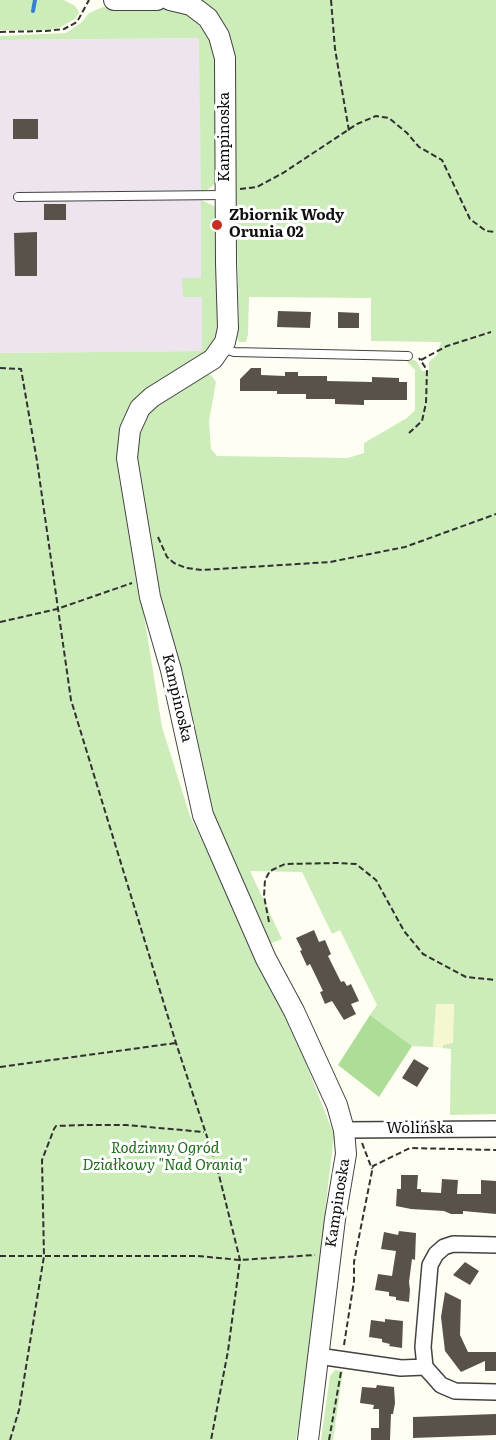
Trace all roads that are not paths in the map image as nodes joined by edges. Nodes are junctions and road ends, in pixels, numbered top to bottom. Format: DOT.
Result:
graph roads {
  1 [pos="114,0"];
  2 [pos="157,0"];
  3 [pos="170,0"];
  4 [pos="226,192"];
  5 [pos="18,197"];
  6 [pos="222,348"];
  7 [pos="408,356"];
  8 [pos="496,1129"];
  9 [pos="351,1130"];
  10 [pos="496,1245"];
  11 [pos="318,1356"];
  12 [pos="425,1367"];
  13 [pos="496,1392"];
  14 [pos="308,1440"];
  1 -- 2 [label="street"];
  3 -- 4 [label="street, Kampinoska"];
  4 -- 5 [label="lane"];
  4 -- 6 [label="street, Kampinoska"];
  6 -- 7 [label="lane"];
  6 -- 9 [label="street, Kampinoska"];
  8 -- 9 [label="street, Wolińska"];
  9 -- 11 [label="street, Kampinoska"];
  10 -- 12 [label="street"];
  11 -- 12 [label="street"];
  11 -- 14 [label="street, Kampinoska"];
  12 -- 13 [label="street"];
}
